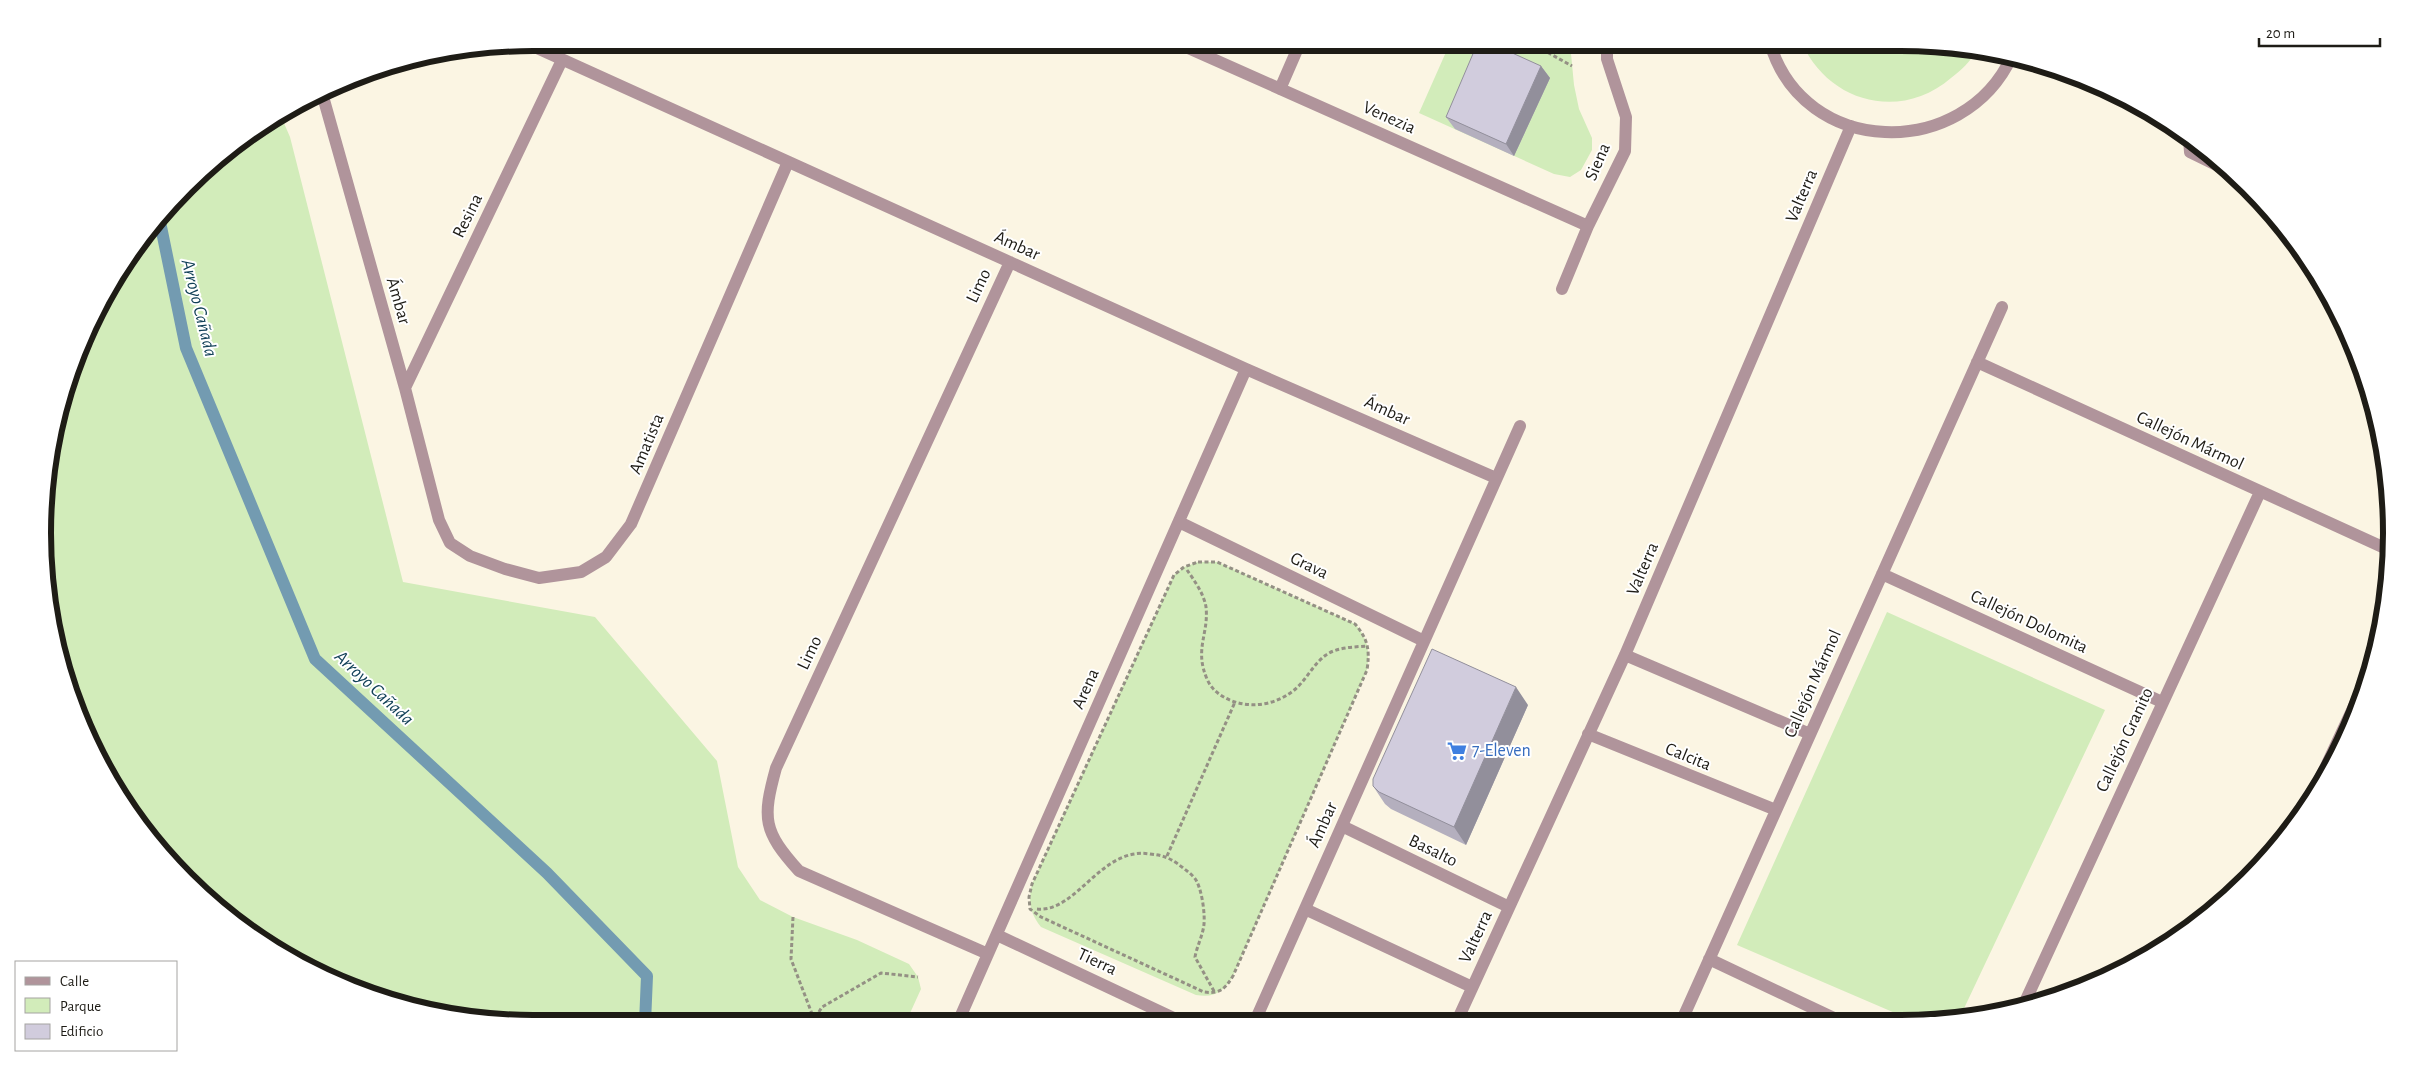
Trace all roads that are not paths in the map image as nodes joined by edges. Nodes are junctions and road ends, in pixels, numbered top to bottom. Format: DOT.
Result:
graph roads {
  1 [pos="543,51"];
  2 [pos="1197,51"];
  3 [pos="1296,51"];
  4 [pos="1607,51"];
  5 [pos="1774,51"];
  6 [pos="562,60"];
  7 [pos="2007,64"];
  8 [pos="1280,89"];
  9 [pos="324,99"];
  10 [pos="1851,126"];
  11 [pos="2190,148"];
  12 [pos="2203,159"];
  13 [pos="788,162"];
  14 [pos="1588,226"];
  15 [pos="1010,262"];
  16 [pos="1562,289"];
  17 [pos="2002,307"];
  18 [pos="1977,362"];
  19 [pos="1246,369"];
  20 [pos="405,388"];
  21 [pos="1520,426"];
  22 [pos="1496,478"];
  23 [pos="2260,492"];
  24 [pos="439,520"];
  25 [pos="1179,522"];
  26 [pos="2383,547"];
  27 [pos="1882,574"];
  28 [pos="1424,641"];
  29 [pos="1625,655"];
  30 [pos="2162,702"];
  31 [pos="1588,734"];
  32 [pos="1810,734"];
  33 [pos="1776,810"];
  34 [pos="1342,826"];
  35 [pos="1509,907"];
  36 [pos="1305,909"];
  37 [pos="997,934"];
  38 [pos="988,954"];
  39 [pos="1709,960"];
  40 [pos="1472,987"];
  41 [pos="2027,998"];
  42 [pos="961,1015"];
  43 [pos="1167,1015"];
  44 [pos="1258,1015"];
  45 [pos="1460,1015"];
  46 [pos="1684,1015"];
  47 [pos="1827,1015"];
  1 -- 6 [label="street, Ámbar"];
  2 -- 8 [label="street, Venezia"];
  3 -- 8 [label="street"];
  4 -- 14 [label="street, Siena"];
  5 -- 10 [label="street"];
  6 -- 13 [label="street, Ámbar"];
  6 -- 20 [label="street, Resina"];
  7 -- 10 [label="street"];
  8 -- 14 [label="street, Venezia"];
  9 -- 20 [label="street, Ámbar"];
  10 -- 29 [label="street, Valterra"];
  11 -- 12 [label="street"];
  13 -- 15 [label="street, Ámbar"];
  13 -- 24 [label="street, Amatista"];
  14 -- 16 [label="street, Siena"];
  15 -- 19 [label="street, Ámbar"];
  15 -- 38 [label="street, Limo"];
  17 -- 18 [label="street, Callejón Mármol"];
  18 -- 23 [label="street, Callejón Mármol"];
  18 -- 27 [label="street, Callejón Mármol"];
  19 -- 22 [label="street, Ámbar"];
  19 -- 25 [label="street, Arena"];
  20 -- 24 [label="street, Ámbar"];
  21 -- 22 [label="street, Ámbar"];
  22 -- 28 [label="street, Ámbar"];
  23 -- 26 [label="street, Callejón Mármol"];
  23 -- 30 [label="street, Callejón Granito"];
  25 -- 28 [label="street, Grava"];
  25 -- 37 [label="street, Arena"];
  27 -- 30 [label="street, Callejón Dolomita"];
  27 -- 32 [label="street, Callejón Mármol"];
  28 -- 34 [label="street, Ámbar"];
  29 -- 31 [label="street, Valterra"];
  29 -- 32 [label="street"];
  30 -- 41 [label="street, Callejón Granito"];
  31 -- 33 [label="street, Calcita"];
  31 -- 35 [label="street, Valterra"];
  32 -- 33 [label="street, Callejón Mármol"];
  33 -- 39 [label="street, Callejón Mármol"];
  34 -- 35 [label="street, Basalto"];
  34 -- 36 [label="street, Ámbar"];
  35 -- 40 [label="street, Valterra"];
  36 -- 40 [label="street"];
  36 -- 44 [label="street, Ámbar"];
  37 -- 38 [label="street, Arena"];
  37 -- 43 [label="street, Tierra"];
  38 -- 42 [label="street, Arena"];
  39 -- 46 [label="street, Callejón Mármol"];
  39 -- 47 [label="street"];
  40 -- 45 [label="street, Valterra"];
}
